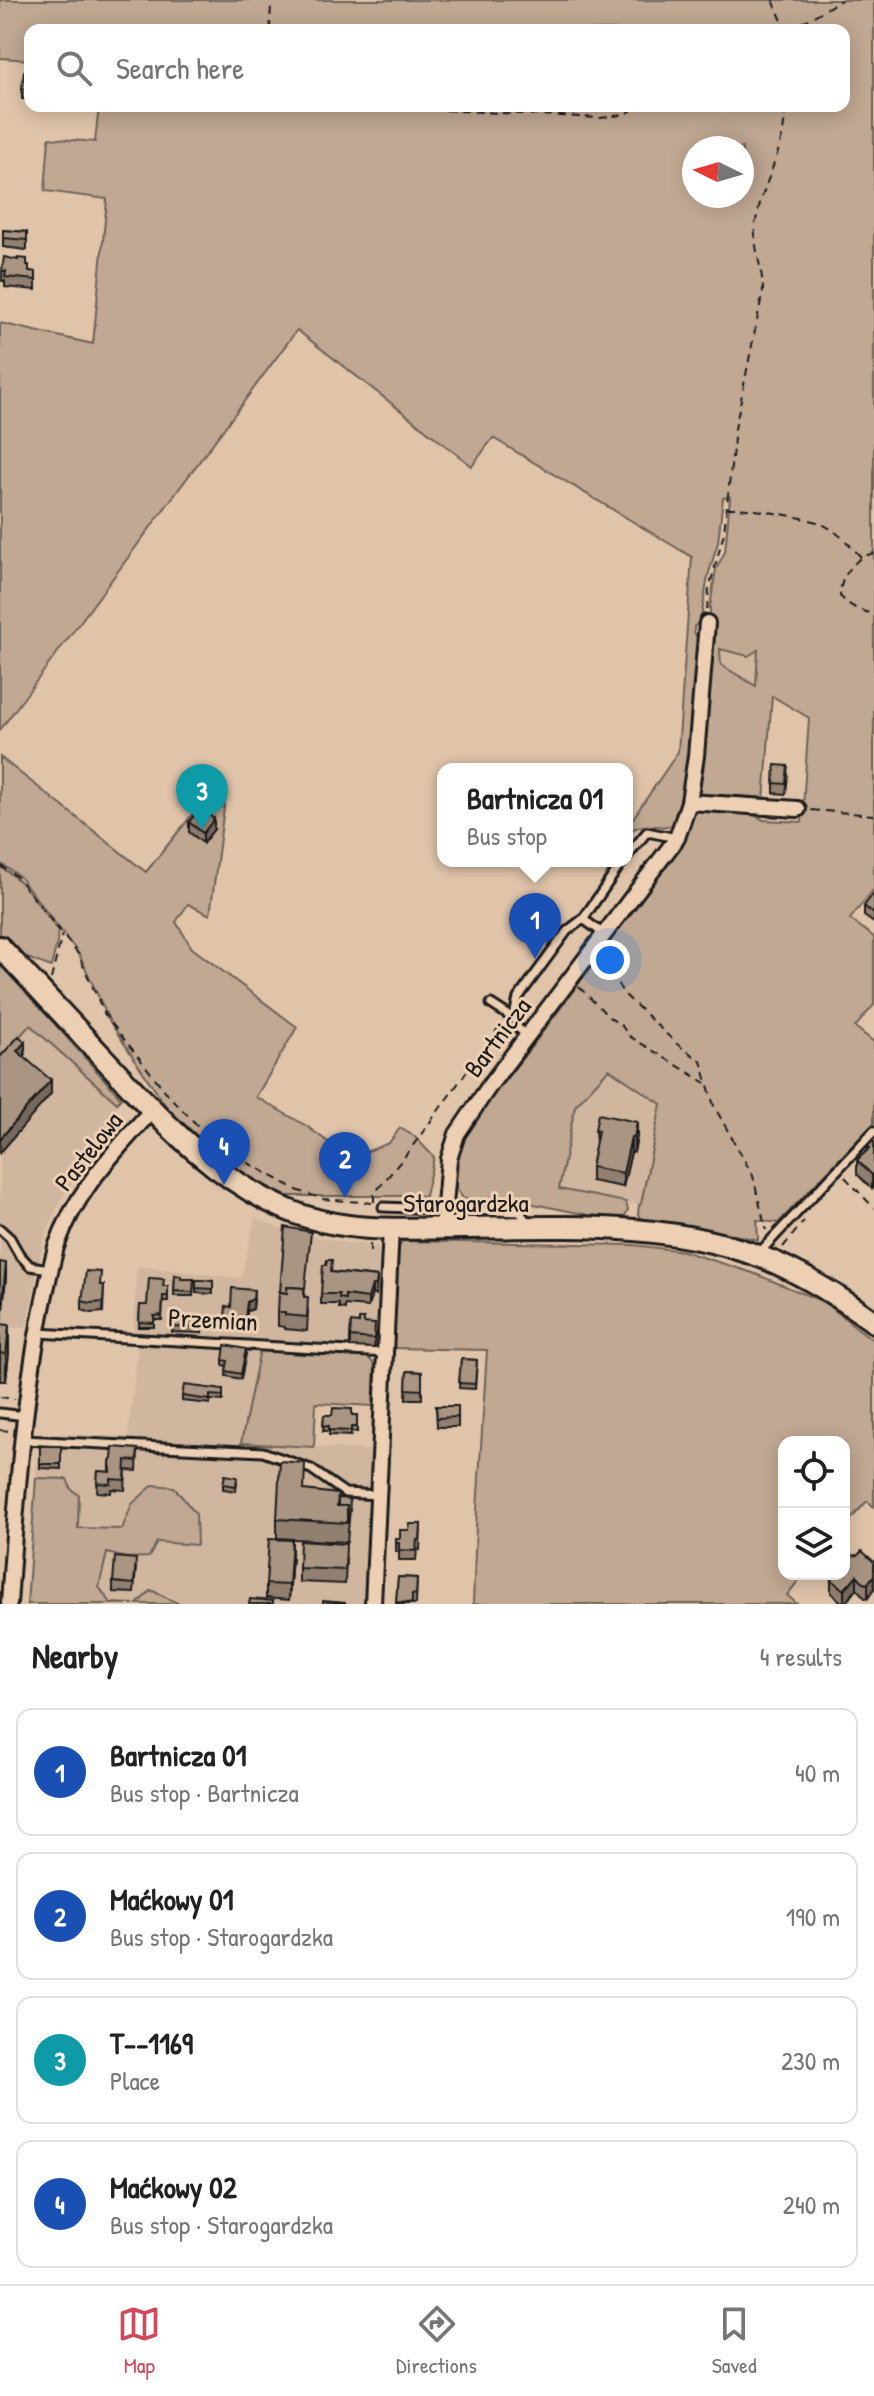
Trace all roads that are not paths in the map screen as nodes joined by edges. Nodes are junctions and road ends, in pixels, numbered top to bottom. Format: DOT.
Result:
graph roads {
  1 [pos="707,623"];
  2 [pos="689,802"];
  3 [pos="798,809"];
  4 [pos="677,838"];
  5 [pos="633,849"];
  6 [pos="619,867"];
  7 [pos="583,919"];
  8 [pos="605,934"];
  9 [pos="0,947"];
  10 [pos="491,1004"];
  11 [pos="511,1016"];
  12 [pos="527,1036"];
  13 [pos="152,1110"];
  14 [pos="874,1131"];
  15 [pos="383,1207"];
  16 [pos="444,1218"];
  17 [pos="391,1228"];
  18 [pos="0,1229"];
  19 [pos="763,1249"];
  20 [pos="50,1269"];
  21 [pos="874,1322"];
  22 [pos="38,1333"];
  23 [pos="386,1353"];
  24 [pos="0,1413"];
  25 [pos="26,1416"];
  26 [pos="18,1435"];
  27 [pos="378,1495"];
  28 [pos="9,1604"];
  29 [pos="373,1604"];
  1 -- 2 [label="street, Bartnicza"];
  2 -- 3 [label="street"];
  2 -- 4 [label="street, Bartnicza"];
  4 -- 5 [label="lane"];
  4 -- 8 [label="street, Bartnicza"];
  6 -- 7 [label="lane"];
  7 -- 8 [label="lane"];
  7 -- 11 [label="lane"];
  8 -- 12 [label="street, Bartnicza"];
  9 -- 13 [label="main road, Starogardzka"];
  10 -- 11 [label="lane"];
  11 -- 12 [label="lane"];
  12 -- 16 [label="street, Bartnicza"];
  13 -- 17 [label="main road, Starogardzka"];
  13 -- 20 [label="street, Pastelowa"];
  14 -- 19 [label="lane"];
  15 -- 16 [label="lane"];
  16 -- 17 [label="main road, Starogardzka"];
  16 -- 19 [label="main road, Starogardzka"];
  17 -- 23 [label="street"];
  18 -- 20 [label="lane"];
  19 -- 21 [label="main road, Starogardzka"];
  20 -- 22 [label="street, Pastelowa"];
  22 -- 23 [label="lane, Przemian"];
  22 -- 25 [label="street, Pastelowa"];
  23 -- 27 [label="street"];
  24 -- 25 [label="lane"];
  25 -- 26 [label="street, Pastelowa"];
  26 -- 27 [label="lane"];
  26 -- 28 [label="street, Pastelowa"];
  27 -- 29 [label="street"];
}
